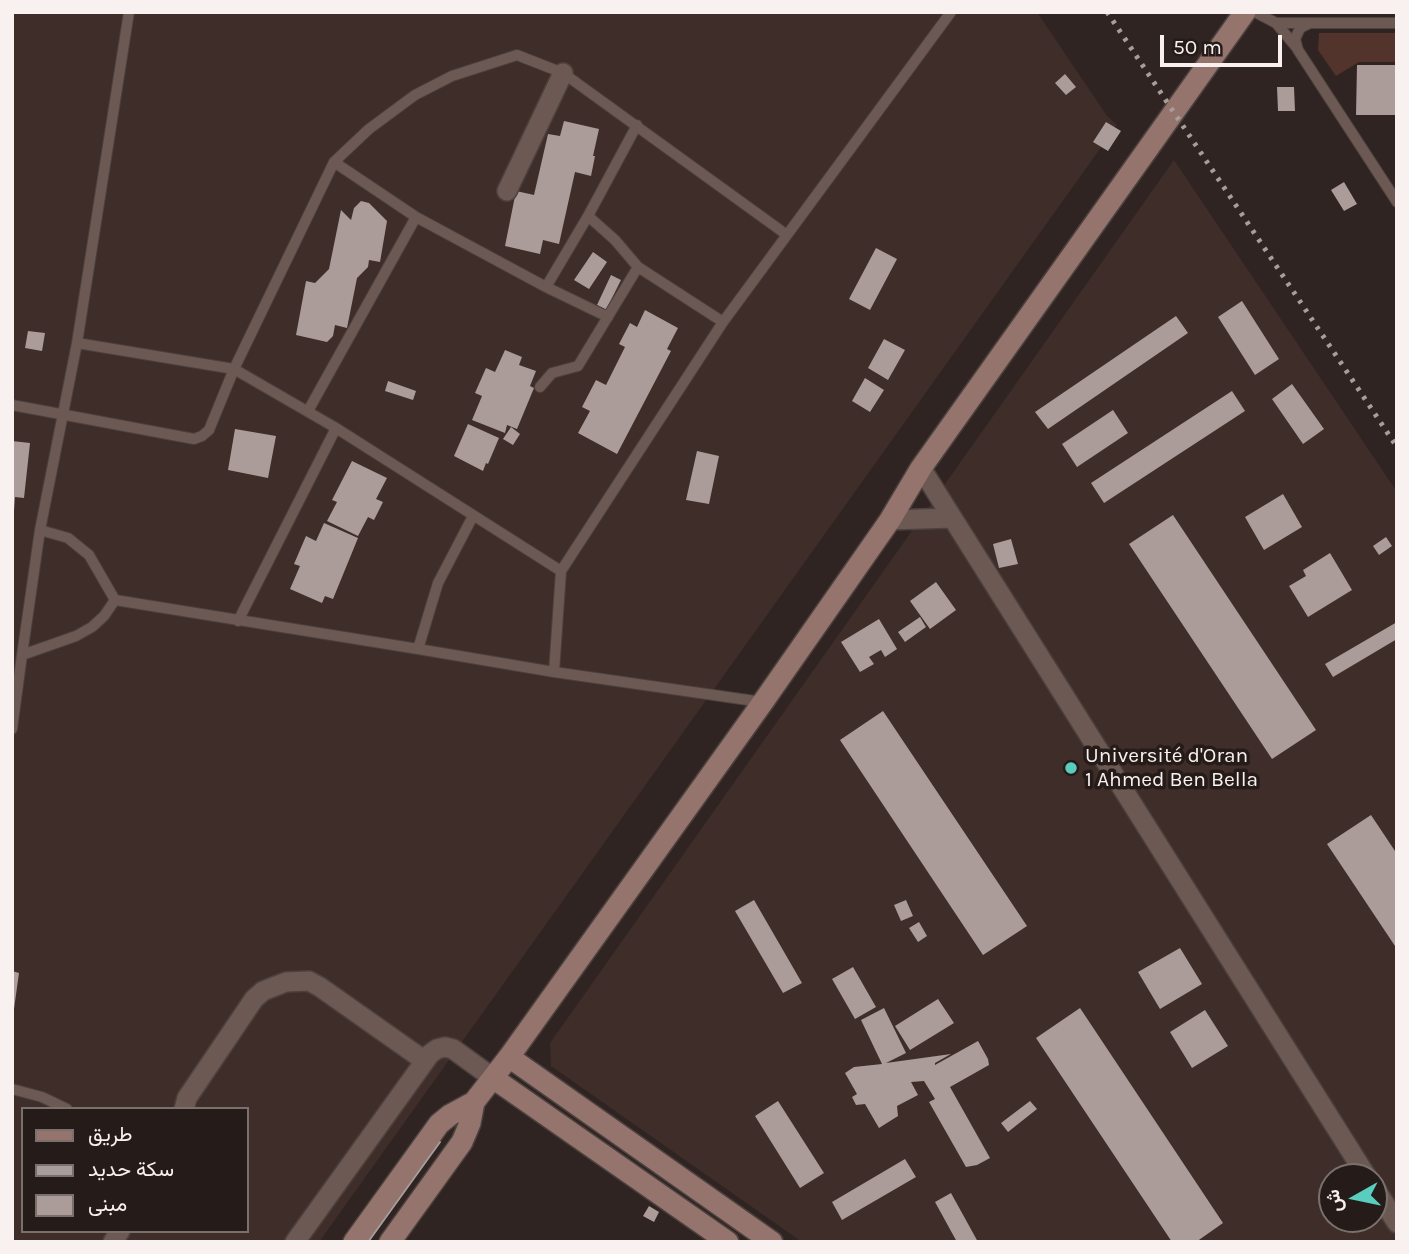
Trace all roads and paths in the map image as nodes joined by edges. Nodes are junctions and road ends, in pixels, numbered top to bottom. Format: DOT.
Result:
graph roads {
  1 [pos="129,12"];
  2 [pos="951,12"];
  3 [pos="1245,12"];
  4 [pos="1255,12"];
  5 [pos="1276,23"];
  6 [pos="1310,23"];
  7 [pos="1397,23"];
  8 [pos="1298,50"];
  9 [pos="563,73"];
  10 [pos="636,125"];
  11 [pos="334,162"];
  12 [pos="506,191"];
  13 [pos="1397,202"];
  14 [pos="588,216"];
  15 [pos="416,217"];
  16 [pos="787,235"];
  17 [pos="638,267"];
  18 [pos="546,288"];
  19 [pos="608,317"];
  20 [pos="723,322"];
  21 [pos="76,343"];
  22 [pos="234,369"];
  23 [pos="540,387"];
  24 [pos="12,405"];
  25 [pos="308,411"];
  26 [pos="62,415"];
  27 [pos="335,428"];
  28 [pos="921,468"];
  29 [pos="472,516"];
  30 [pos="952,518"];
  31 [pos="890,520"];
  32 [pos="40,530"];
  33 [pos="561,571"];
  34 [pos="115,600"];
  35 [pos="238,621"];
  36 [pos="418,649"];
  37 [pos="22,655"];
  38 [pos="554,672"];
  39 [pos="762,702"];
  40 [pos="14,710"];
  41 [pos="12,729"];
  42 [pos="509,1057"];
  43 [pos="425,1061"];
  44 [pos="493,1079"];
  45 [pos="12,1089"];
  46 [pos="474,1102"];
  47 [pos="63,1107"];
  48 [pos="185,1107"];
  49 [pos="1358,1163"];
  50 [pos="295,1242"];
  51 [pos="354,1242"];
  52 [pos="390,1242"];
  53 [pos="729,1242"];
  54 [pos="772,1242"];
  1 -- 21 [label="lane"];
  2 -- 16 [label="lane"];
  3 -- 28 [label="main road"];
  4 -- 5 [label="lane"];
  5 -- 6 [label="lane"];
  5 -- 8 [label="lane"];
  6 -- 7 [label="lane"];
  6 -- 8 [label="lane"];
  8 -- 13 [label="lane"];
  9 -- 10 [label="lane"];
  9 -- 11 [label="lane"];
  9 -- 12 [label="street"];
  10 -- 14 [label="lane"];
  10 -- 16 [label="lane"];
  11 -- 15 [label="lane"];
  11 -- 22 [label="lane"];
  14 -- 17 [label="lane"];
  14 -- 18 [label="lane"];
  15 -- 18 [label="lane"];
  15 -- 25 [label="lane"];
  16 -- 20 [label="lane"];
  17 -- 19 [label="lane"];
  17 -- 20 [label="lane"];
  18 -- 19 [label="lane"];
  19 -- 23 [label="lane"];
  20 -- 33 [label="lane"];
  21 -- 22 [label="lane"];
  21 -- 26 [label="lane"];
  22 -- 25 [label="lane"];
  22 -- 26 [label="lane"];
  24 -- 26 [label="lane"];
  25 -- 27 [label="lane"];
  26 -- 32 [label="lane"];
  27 -- 29 [label="lane"];
  27 -- 35 [label="lane"];
  28 -- 30 [label="street"];
  28 -- 31 [label="main road"];
  29 -- 33 [label="lane"];
  29 -- 36 [label="lane"];
  30 -- 31 [label="street"];
  30 -- 49 [label="street"];
  31 -- 39 [label="main road"];
  32 -- 34 [label="lane"];
  32 -- 37 [label="lane"];
  33 -- 38 [label="lane"];
  34 -- 35 [label="lane"];
  34 -- 37 [label="lane"];
  35 -- 36 [label="lane"];
  36 -- 38 [label="lane"];
  37 -- 40 [label="lane"];
  38 -- 39 [label="lane"];
  39 -- 42 [label="main road"];
  40 -- 41 [label="lane"];
  42 -- 44 [label="main road"];
  42 -- 54 [label="main road"];
  43 -- 44 [label="street"];
  43 -- 48 [label="street"];
  43 -- 50 [label="street"];
  44 -- 46 [label="main road"];
  44 -- 53 [label="main road"];
  45 -- 47 [label="lane"];
  46 -- 51 [label="main road"];
  46 -- 52 [label="main road"];
}
